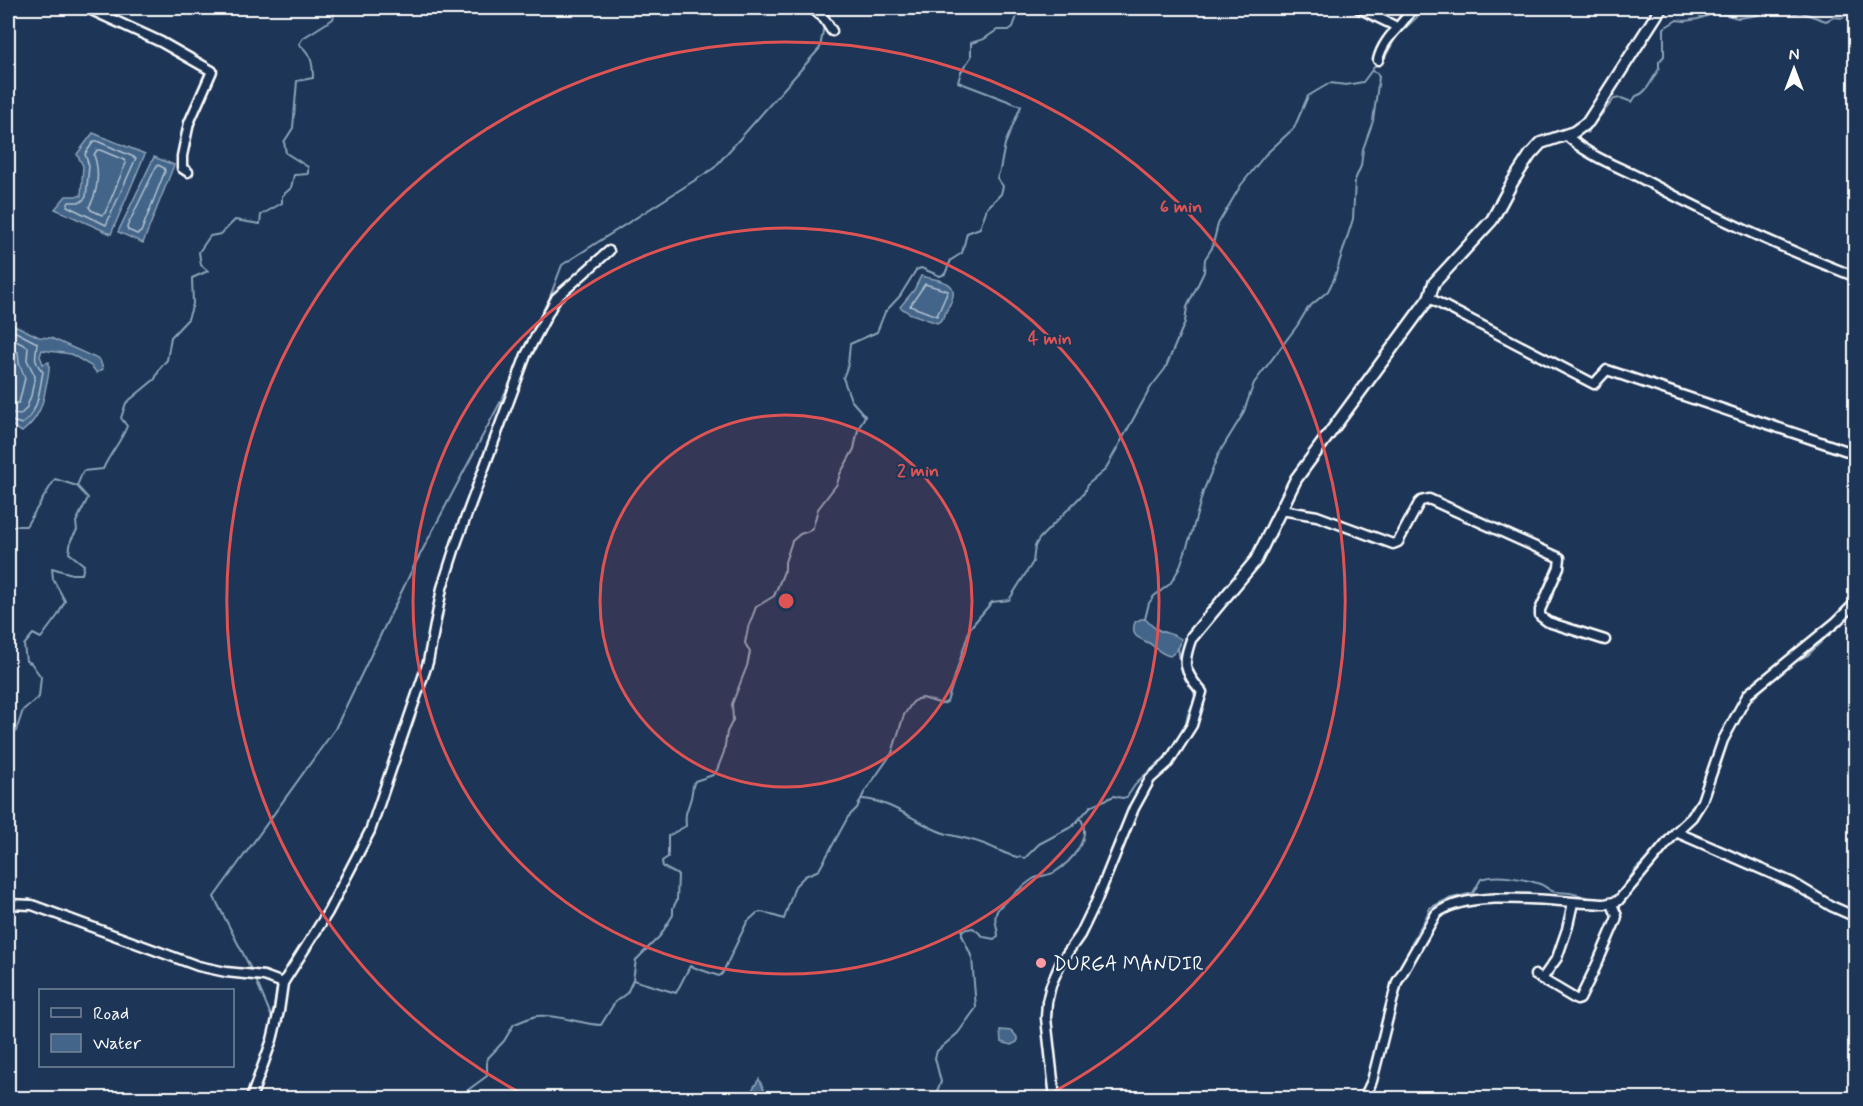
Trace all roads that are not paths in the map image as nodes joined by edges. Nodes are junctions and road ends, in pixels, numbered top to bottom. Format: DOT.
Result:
graph roads {
  1 [pos="87,8"];
  2 [pos="811,8"];
  3 [pos="1358,8"];
  4 [pos="1413,8"];
  5 [pos="1661,8"];
  6 [pos="1396,28"];
  7 [pos="832,31"];
  8 [pos="1378,60"];
  9 [pos="1566,135"];
  10 [pos="188,172"];
  11 [pos="609,251"];
  12 [pos="1856,277"];
  13 [pos="1429,298"];
  14 [pos="1856,454"];
  15 [pos="1281,510"];
  16 [pos="1856,602"];
  17 [pos="1192,637"];
  18 [pos="1605,640"];
  19 [pos="1676,832"];
  20 [pos="1573,903"];
  21 [pos="1612,903"];
  22 [pos="8,904"];
  23 [pos="1856,917"];
  24 [pos="284,983"];
  25 [pos="251,1098"];
  26 [pos="1055,1098"];
  27 [pos="1364,1098"];
  1 -- 10 [label="street"];
  2 -- 7 [label="street"];
  3 -- 6 [label="street"];
  4 -- 6 [label="street"];
  5 -- 9 [label="street"];
  6 -- 8 [label="street"];
  9 -- 12 [label="street"];
  9 -- 13 [label="street"];
  11 -- 24 [label="street"];
  13 -- 14 [label="street"];
  13 -- 15 [label="street"];
  15 -- 17 [label="street"];
  15 -- 18 [label="street"];
  16 -- 19 [label="street"];
  17 -- 26 [label="street"];
  19 -- 21 [label="street"];
  19 -- 23 [label="street"];
  20 -- 21 [label="street"];
  20 -- 21 [label="street"];
  20 -- 27 [label="street"];
  22 -- 24 [label="street"];
  24 -- 25 [label="street"];
}
